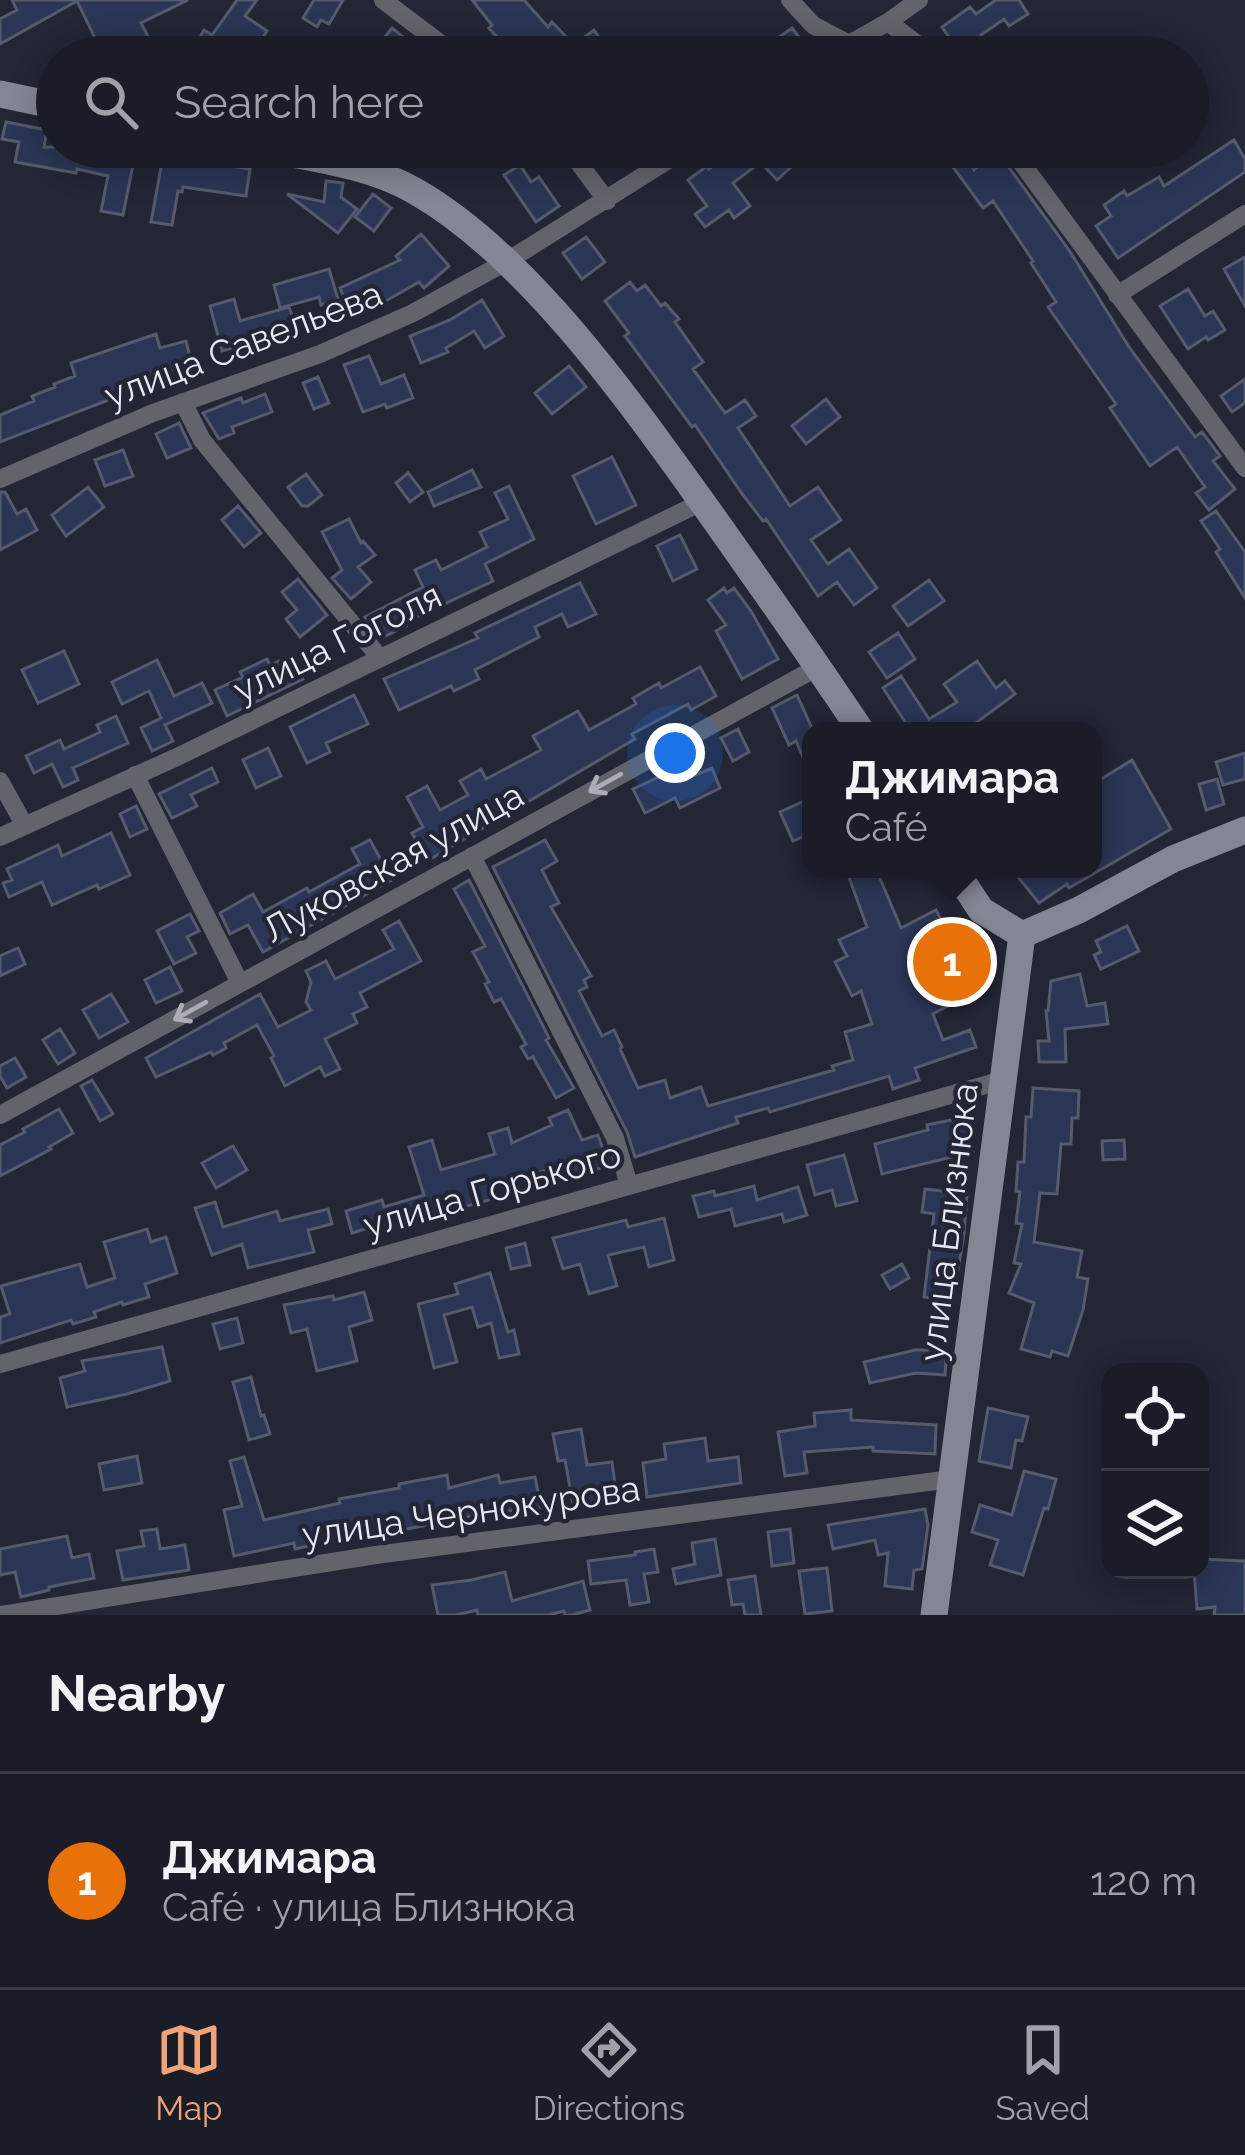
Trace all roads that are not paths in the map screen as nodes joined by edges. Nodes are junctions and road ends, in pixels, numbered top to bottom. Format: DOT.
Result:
graph roads {
  1 [pos="383,0"];
  2 [pos="790,0"];
  3 [pos="919,0"];
  4 [pos="888,22"];
  5 [pos="430,36"];
  6 [pos="833,36"];
  7 [pos="862,36"];
  8 [pos="906,36"];
  9 [pos="0,94"];
  10 [pos="36,102"];
  11 [pos="352,168"];
  12 [pos="583,168"];
  13 [pos="658,168"];
  14 [pos="1025,168"];
  15 [pos="608,201"];
  16 [pos="1245,214"];
  17 [pos="506,262"];
  18 [pos="1117,295"];
  19 [pos="183,402"];
  20 [pos="1245,468"];
  21 [pos="0,479"];
  22 [pos="702,502"];
  23 [pos="380,658"];
  24 [pos="818,667"];
  25 [pos="855,722"];
  26 [pos="136,776"];
  27 [pos="0,781"];
  28 [pos="25,826"];
  29 [pos="1245,830"];
  30 [pos="0,837"];
  31 [pos="472,856"];
  32 [pos="959,878"];
  33 [pos="1022,934"];
  34 [pos="240,983"];
  35 [pos="1003,1080"];
  36 [pos="0,1114"];
  37 [pos="628,1185"];
  38 [pos="0,1364"];
  39 [pos="951,1479"];
  40 [pos="0,1615"];
  41 [pos="934,1615"];
  1 -- 5 [label="street"];
  2 -- 6 [label="street"];
  3 -- 4 [label="street"];
  4 -- 7 [label="street"];
  4 -- 8 [label="street"];
  9 -- 10 [label="street"];
  11 -- 17 [label="street"];
  12 -- 15 [label="street"];
  13 -- 15 [label="street, улица Савельева"];
  14 -- 18 [label="street"];
  15 -- 17 [label="street, улица Савельева"];
  16 -- 18 [label="street"];
  17 -- 19 [label="street, улица Савельева"];
  17 -- 22 [label="street"];
  18 -- 20 [label="street"];
  19 -- 21 [label="street, улица Савельева"];
  19 -- 23 [label="street"];
  22 -- 23 [label="street, улица Гоголя"];
  22 -- 24 [label="street"];
  23 -- 26 [label="street, улица Гоголя"];
  24 -- 25 [label="street"];
  24 -- 31 [label="street, Луковская улица, one-way"];
  26 -- 28 [label="street, улица Гоголя"];
  26 -- 34 [label="street"];
  27 -- 28 [label="street"];
  28 -- 30 [label="street, улица Гоголя"];
  29 -- 33 [label="street"];
  31 -- 34 [label="street, Луковская улица"];
  31 -- 37 [label="street"];
  32 -- 33 [label="street"];
  33 -- 35 [label="street, улица Близнюка"];
  34 -- 36 [label="street, Луковская улица, one-way"];
  35 -- 37 [label="street, улица Горького"];
  35 -- 39 [label="street, улица Близнюка"];
  37 -- 38 [label="street, улица Горького"];
  39 -- 40 [label="street, улица Чернокурова"];
  39 -- 41 [label="street, улица Близнюка"];
}
